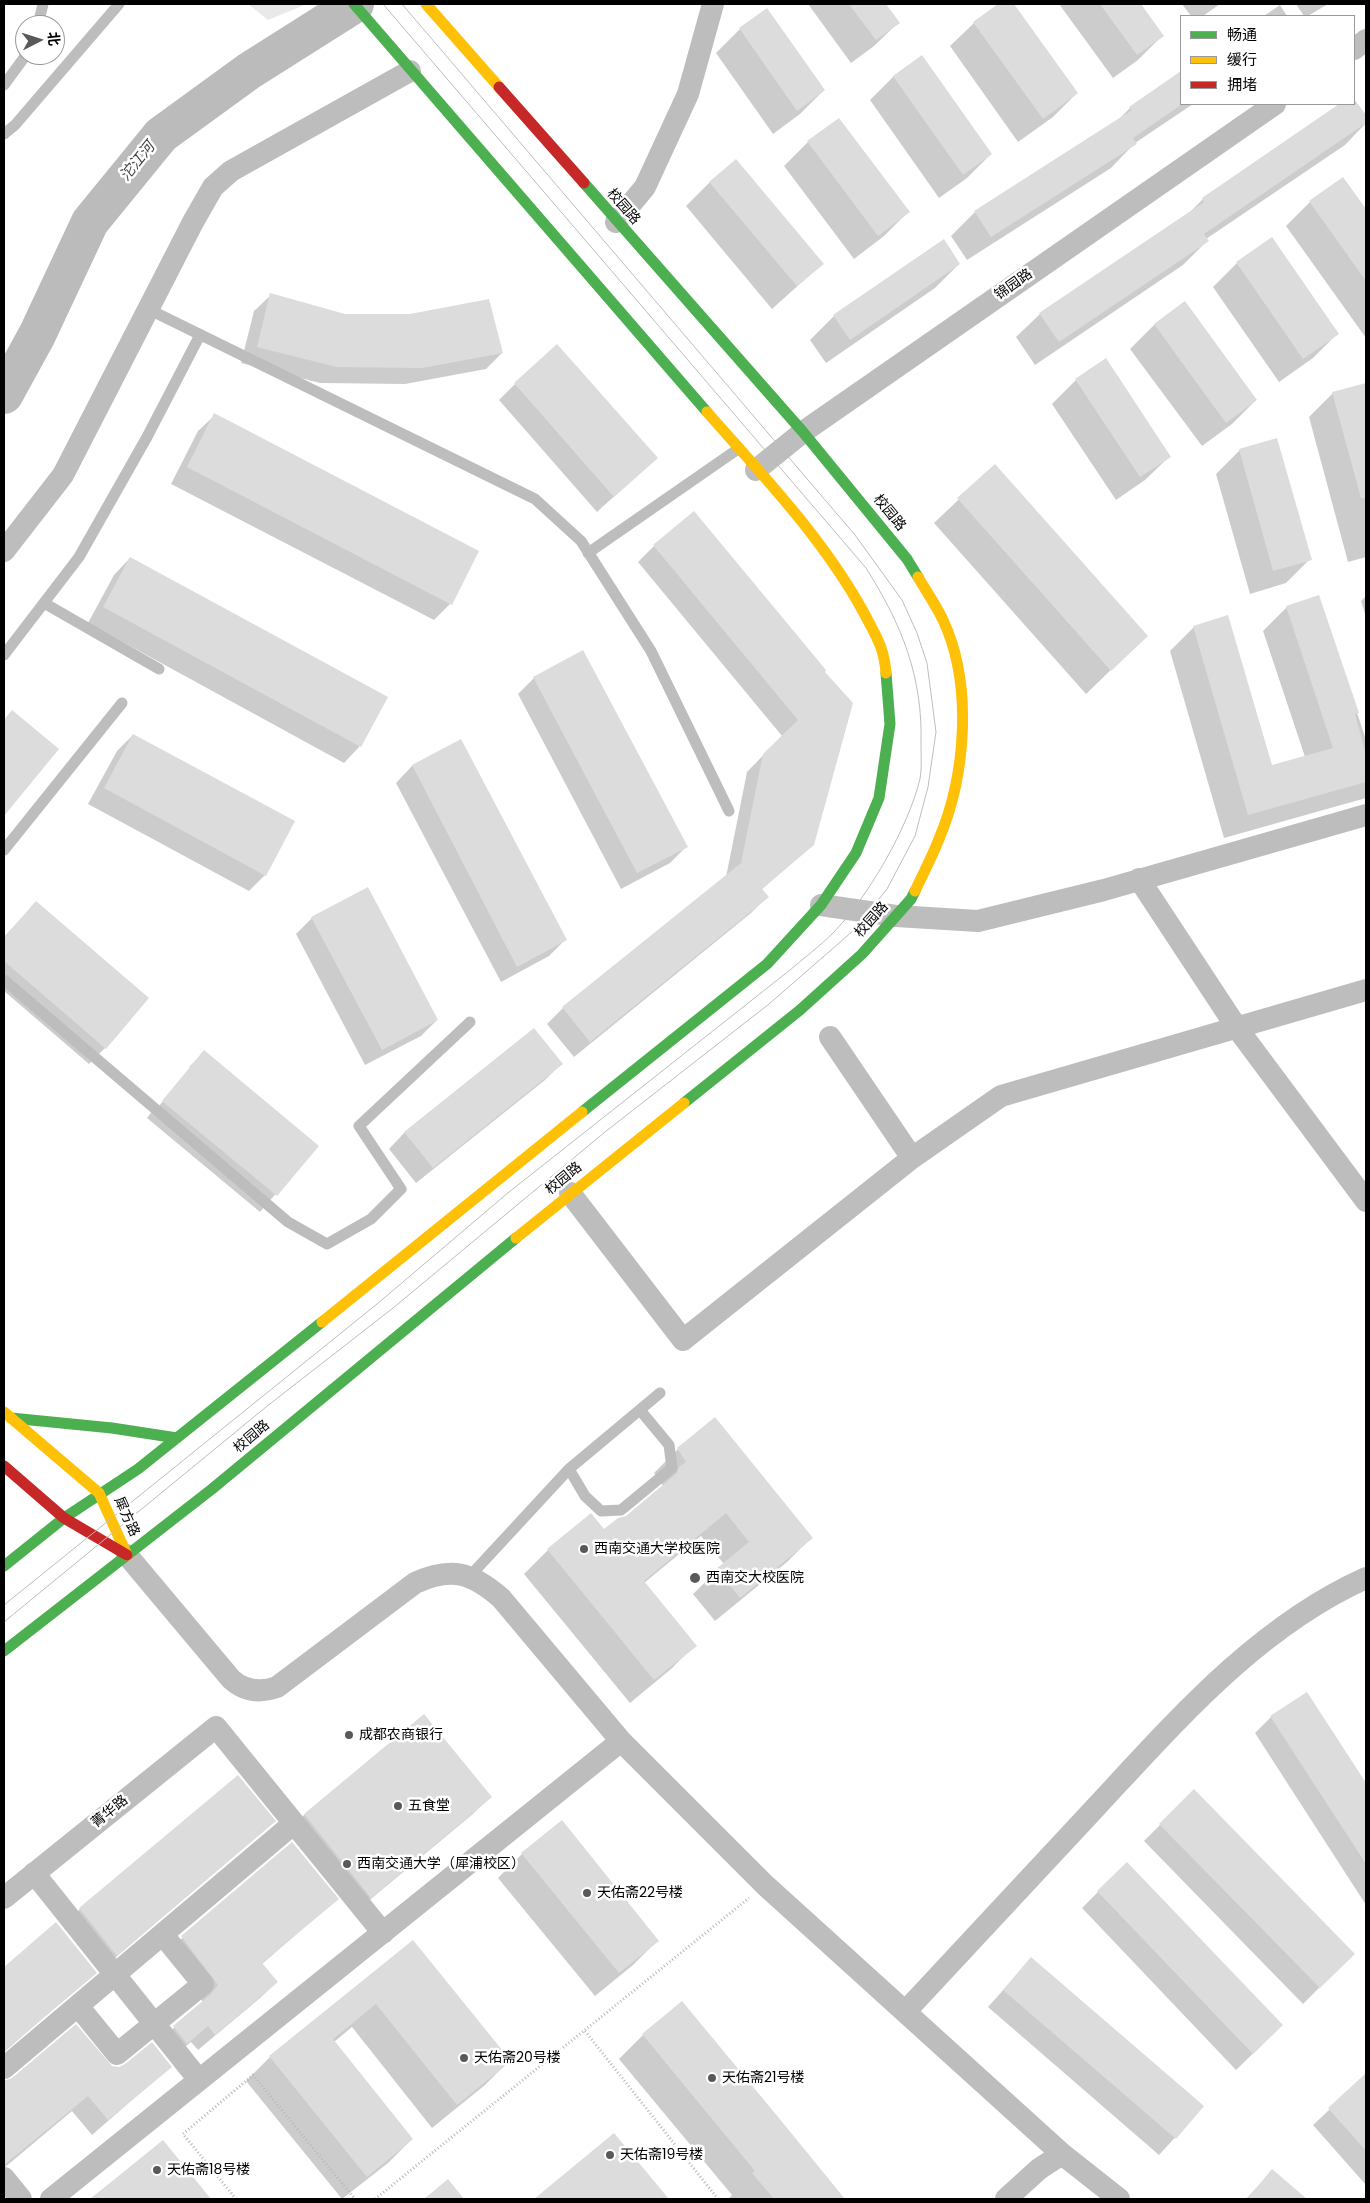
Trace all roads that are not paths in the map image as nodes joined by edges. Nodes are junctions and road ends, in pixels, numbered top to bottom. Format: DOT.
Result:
graph roads {
  1 [pos="119,4"];
  2 [pos="354,4"];
  3 [pos="426,4"];
  4 [pos="714,4"];
  5 [pos="1366,40"];
  6 [pos="1355,48"];
  7 [pos="19,65"];
  8 [pos="410,72"];
  9 [pos="4,85"];
  10 [pos="1274,105"];
  11 [pos="4,134"];
  12 [pos="616,222"];
  13 [pos="148,309"];
  14 [pos="200,335"];
  15 [pos="803,432"];
  16 [pos="738,449"];
  17 [pos="756,470"];
  18 [pos="4,551"];
  19 [pos="588,553"];
  20 [pos="44,603"];
  21 [pos="4,655"];
  22 [pos="158,669"];
  23 [pos="122,703"];
  24 [pos="729,811"];
  25 [pos="1366,815"];
  26 [pos="4,850"];
  27 [pos="1140,879"];
  28 [pos="821,905"];
  29 [pos="896,916"];
  30 [pos="4,980"];
  31 [pos="1366,990"];
  32 [pos="470,1022"];
  33 [pos="1237,1028"];
  34 [pos="830,1037"];
  35 [pos="912,1158"];
  36 [pos="570,1193"];
  37 [pos="1366,1200"];
  38 [pos="660,1393"];
  39 [pos="640,1410"];
  40 [pos="7,1415"];
  41 [pos="177,1438"];
  42 [pos="4,1466"];
  43 [pos="569,1468"];
  44 [pos="99,1494"];
  45 [pos="64,1518"];
  46 [pos="127,1555"];
  47 [pos="4,1566"];
  48 [pos="470,1576"];
  49 [pos="1366,1578"];
  50 [pos="4,1651"];
  51 [pos="621,1741"];
  52 [pos="294,1824"];
  53 [pos="34,1873"];
  54 [pos="4,1898"];
  55 [pos="382,1933"];
  56 [pos="163,1935"];
  57 [pos="116,1974"];
  58 [pos="78,2006"];
  59 [pos="905,2012"];
  60 [pos="155,2023"];
  61 [pos="4,2068"];
  62 [pos="199,2080"];
  63 [pos="1062,2154"];
  64 [pos="4,2178"];
  65 [pos="21,2199"];
  66 [pos="51,2199"];
  67 [pos="1006,2199"];
  68 [pos="1120,2199"];
  1 -- 11 [label="lane"];
  2 -- 8 [label="street"];
  3 -- 12 [label="street, 校园路"];
  4 -- 12 [label="street"];
  5 -- 6 [label="street"];
  7 -- 9 [label="lane"];
  8 -- 13 [label="street"];
  8 -- 16 [label="street"];
  10 -- 15 [label="street, 锦园路"];
  12 -- 15 [label="street, 校园路"];
  13 -- 14 [label="lane"];
  13 -- 18 [label="street"];
  14 -- 19 [label="lane"];
  14 -- 20 [label="lane"];
  15 -- 17 [label="street, 锦园路"];
  15 -- 29 [label="street, 校园路"];
  16 -- 17 [label="street"];
  16 -- 19 [label="lane"];
  17 -- 28 [label="street"];
  19 -- 24 [label="lane"];
  20 -- 21 [label="lane"];
  20 -- 22 [label="lane"];
  23 -- 26 [label="lane"];
  25 -- 27 [label="street"];
  27 -- 29 [label="street"];
  27 -- 33 [label="street"];
  28 -- 29 [label="street"];
  28 -- 41 [label="street"];
  29 -- 36 [label="street, 校园路"];
  30 -- 32 [label="lane"];
  31 -- 33 [label="street"];
  33 -- 35 [label="street"];
  33 -- 37 [label="street"];
  34 -- 35 [label="street"];
  35 -- 36 [label="street"];
  36 -- 46 [label="street, 校园路"];
  38 -- 39 [label="lane"];
  39 -- 43 [label="lane"];
  39 -- 43 [label="lane"];
  40 -- 41 [label="street"];
  40 -- 44 [label="street, 犀方路"];
  41 -- 44 [label="street"];
  42 -- 45 [label="street, 犀方路"];
  43 -- 48 [label="lane"];
  44 -- 45 [label="street"];
  44 -- 46 [label="street, 犀方路"];
  45 -- 46 [label="street, 犀方路"];
  45 -- 47 [label="street"];
  46 -- 48 [label="street"];
  46 -- 50 [label="street, 校园路"];
  48 -- 51 [label="street"];
  49 -- 59 [label="street"];
  51 -- 55 [label="street"];
  51 -- 59 [label="street"];
  52 -- 53 [label="street, 菁华路"];
  52 -- 55 [label="street"];
  52 -- 56 [label="street"];
  53 -- 54 [label="street, 菁华路"];
  53 -- 57 [label="street"];
  55 -- 62 [label="street"];
  56 -- 57 [label="street"];
  56 -- 60 [label="street"];
  57 -- 58 [label="street"];
  57 -- 60 [label="street"];
  58 -- 60 [label="street"];
  58 -- 61 [label="street"];
  59 -- 63 [label="street"];
  60 -- 62 [label="street"];
  62 -- 66 [label="street"];
  63 -- 67 [label="street"];
  63 -- 68 [label="street"];
  64 -- 65 [label="street"];
}
